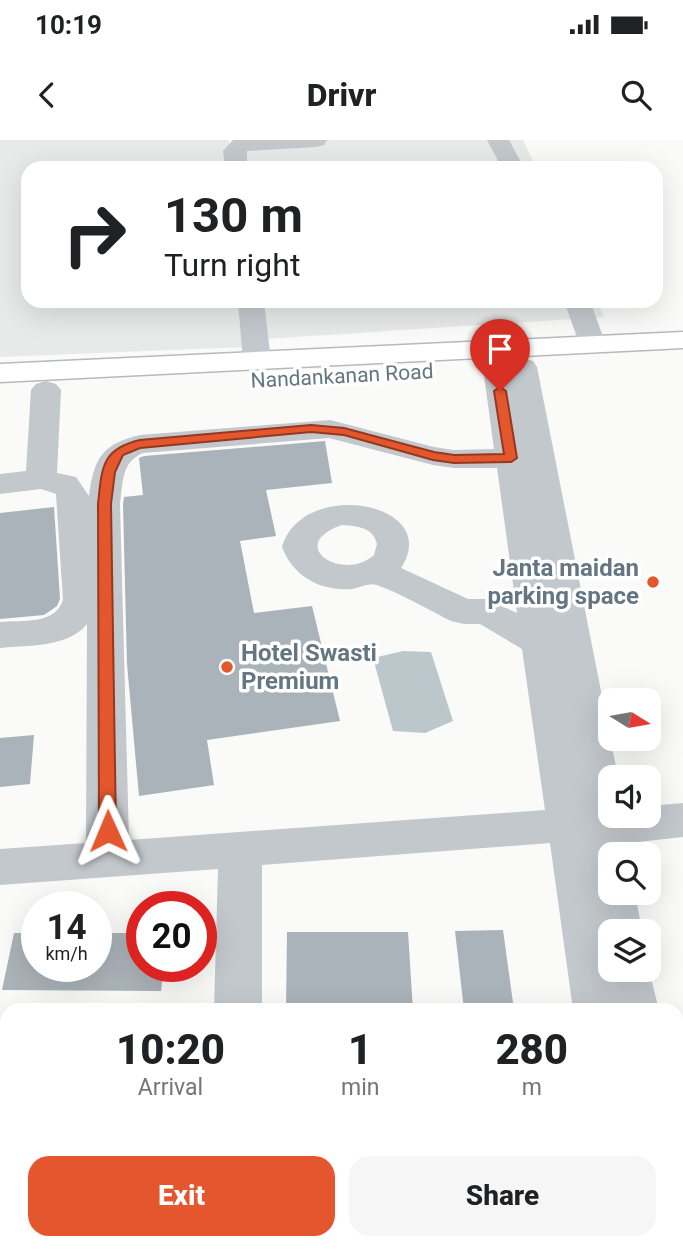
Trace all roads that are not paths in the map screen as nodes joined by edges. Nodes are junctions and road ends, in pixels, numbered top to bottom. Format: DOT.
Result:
graph roads {
  1 [pos="316,140"];
  2 [pos="498,140"];
  3 [pos="235,161"];
  4 [pos="509,161"];
  5 [pos="252,308"];
  6 [pos="579,308"];
  7 [pos="683,340"];
  8 [pos="592,345"];
  9 [pos="683,360"];
  10 [pos="257,362"];
  11 [pos="510,367"];
  12 [pos="0,373"];
  13 [pos="46,390"];
  14 [pos="0,392"];
  15 [pos="511,458"];
  16 [pos="41,480"];
  17 [pos="0,484"];
  18 [pos="385,562"];
  19 [pos="0,635"];
  20 [pos="540,643"];
  21 [pos="683,820"];
  22 [pos="587,827"];
  23 [pos="240,848"];
  24 [pos="598,848"];
  25 [pos="108,858"];
  26 [pos="0,867"];
  27 [pos="629,982"];
  28 [pos="238,1003"];
  29 [pos="597,1003"];
  30 [pos="633,1003"];
  1 -- 3 [label="street"];
  2 -- 4 [label="street"];
  5 -- 10 [label="street"];
  6 -- 8 [label="street"];
  7 -- 8 [label="main road"];
  8 -- 10 [label="main road"];
  9 -- 11 [label="main road, Nandankanan Road"];
  10 -- 12 [label="main road"];
  11 -- 13 [label="main road, Nandankanan Road"];
  11 -- 15 [label="street"];
  11 -- 22 [label="street"];
  13 -- 14 [label="main road, Nandankanan Road"];
  13 -- 16 [label="street"];
  15 -- 20 [label="street"];
  15 -- 25 [label="street"];
  16 -- 17 [label="street"];
  16 -- 19 [label="street"];
  18 -- 20 [label="street"];
  20 -- 22 [label="street"];
  21 -- 22 [label="street"];
  22 -- 23 [label="street"];
  22 -- 24 [label="street"];
  22 -- 29 [label="street"];
  23 -- 25 [label="street"];
  23 -- 28 [label="street"];
  25 -- 26 [label="street"];
  27 -- 30 [label="street"];
}
